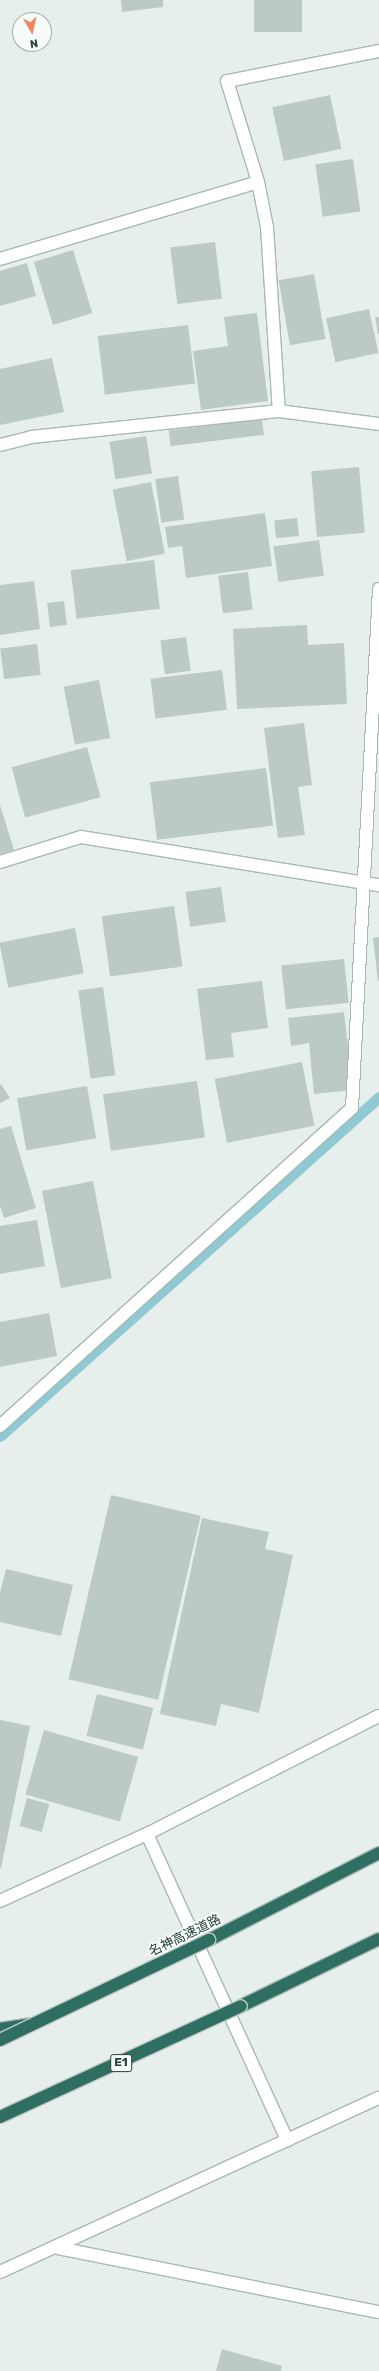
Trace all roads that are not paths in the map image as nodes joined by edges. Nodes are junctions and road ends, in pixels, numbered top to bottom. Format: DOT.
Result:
graph roads {
  1 [pos="379,51"];
  2 [pos="258,182"];
  3 [pos="0,259"];
  4 [pos="279,411"];
  5 [pos="379,424"];
  6 [pos="0,445"];
  7 [pos="379,588"];
  8 [pos="0,862"];
  9 [pos="365,882"];
  10 [pos="379,885"];
  11 [pos="0,1426"];
  12 [pos="379,1716"];
  13 [pos="147,1834"];
  14 [pos="379,1853"];
  15 [pos="0,1901"];
  16 [pos="379,1939"];
  17 [pos="44,2021"];
  18 [pos="0,2029"];
  19 [pos="0,2040"];
  20 [pos="379,2098"];
  21 [pos="0,2117"];
  22 [pos="287,2140"];
  23 [pos="58,2248"];
  24 [pos="0,2272"];
  25 [pos="379,2312"];
  1 -- 2 [label="street"];
  2 -- 3 [label="street"];
  2 -- 4 [label="street"];
  4 -- 5 [label="street"];
  4 -- 6 [label="street"];
  7 -- 9 [label="street"];
  8 -- 9 [label="street"];
  9 -- 10 [label="street"];
  9 -- 11 [label="street"];
  12 -- 13 [label="street"];
  13 -- 15 [label="street"];
  13 -- 22 [label="street"];
  14 -- 17 [label="highway, 名神高速道路, bridge"];
  16 -- 21 [label="highway, E1, bridge"];
  17 -- 18 [label="highway, bridge"];
  17 -- 19 [label="highway, 名神高速道路, bridge"];
  20 -- 22 [label="street"];
  22 -- 23 [label="street"];
  23 -- 24 [label="street"];
  23 -- 25 [label="street"];
}
